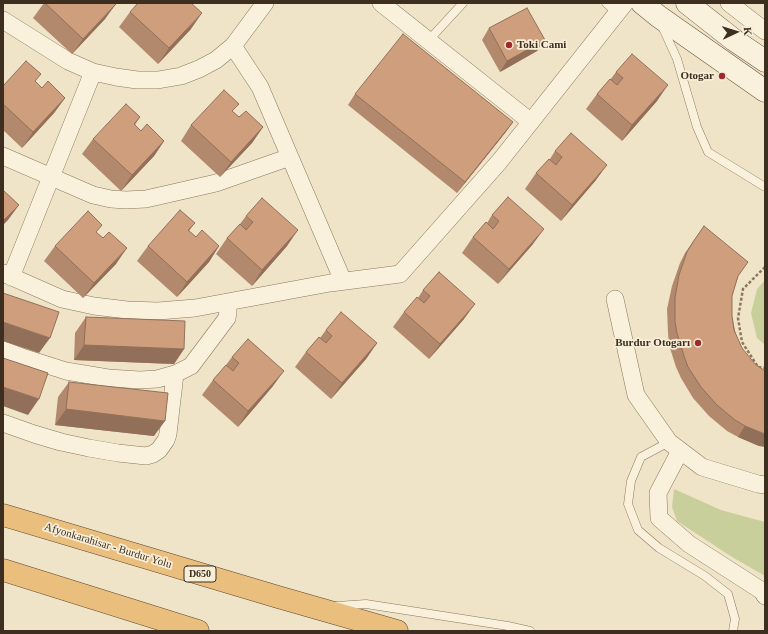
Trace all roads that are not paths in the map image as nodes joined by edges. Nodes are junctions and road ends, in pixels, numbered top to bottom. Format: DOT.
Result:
graph roads {
  1 [pos="265,3"];
  2 [pos="381,3"];
  3 [pos="463,3"];
  4 [pos="687,3"];
  5 [pos="729,3"];
  6 [pos="616,6"];
  7 [pos="650,10"];
  8 [pos="3,20"];
  9 [pos="763,26"];
  10 [pos="428,40"];
  11 [pos="233,46"];
  12 [pos="765,61"];
  13 [pos="93,72"];
  14 [pos="765,91"];
  15 [pos="531,122"];
  16 [pos="3,156"];
  17 [pos="290,157"];
  18 [pos="51,177"];
  19 [pos="765,188"];
  20 [pos="7,275"];
  21 [pos="343,281"];
  22 [pos="615,299"];
  23 [pos="228,303"];
  24 [pos="3,350"];
  25 [pos="175,374"];
  26 [pos="3,423"];
  27 [pos="674,447"];
  28 [pos="765,484"];
  29 [pos="3,515"];
  30 [pos="3,570"];
  31 [pos="765,596"];
  32 [pos="312,607"];
  33 [pos="188,629"];
  34 [pos="397,631"];
  35 [pos="530,631"];
  36 [pos="732,631"];
  1 -- 11 [label="street"];
  2 -- 10 [label="street"];
  3 -- 10 [label="lane"];
  4 -- 12 [label="main road"];
  5 -- 9 [label="street"];
  6 -- 15 [label="street"];
  7 -- 14 [label="main road"];
  7 -- 19 [label="lane"];
  8 -- 13 [label="street"];
  10 -- 15 [label="street"];
  11 -- 13 [label="street"];
  11 -- 17 [label="street"];
  13 -- 18 [label="street"];
  15 -- 21 [label="street"];
  16 -- 18 [label="street"];
  17 -- 18 [label="street"];
  17 -- 21 [label="street"];
  18 -- 20 [label="street"];
  20 -- 23 [label="street"];
  21 -- 23 [label="street"];
  22 -- 27 [label="street"];
  23 -- 25 [label="street"];
  24 -- 25 [label="street"];
  25 -- 26 [label="street"];
  27 -- 28 [label="street"];
  27 -- 31 [label="street"];
  27 -- 36 [label="lane"];
  29 -- 32 [label="highway, Afyonkarahisar - Burdur Yolu / D650"];
  30 -- 33 [label="highway"];
  32 -- 34 [label="highway, Afyonkarahisar - Burdur Yolu / D650"];
  32 -- 35 [label="lane"];
}
